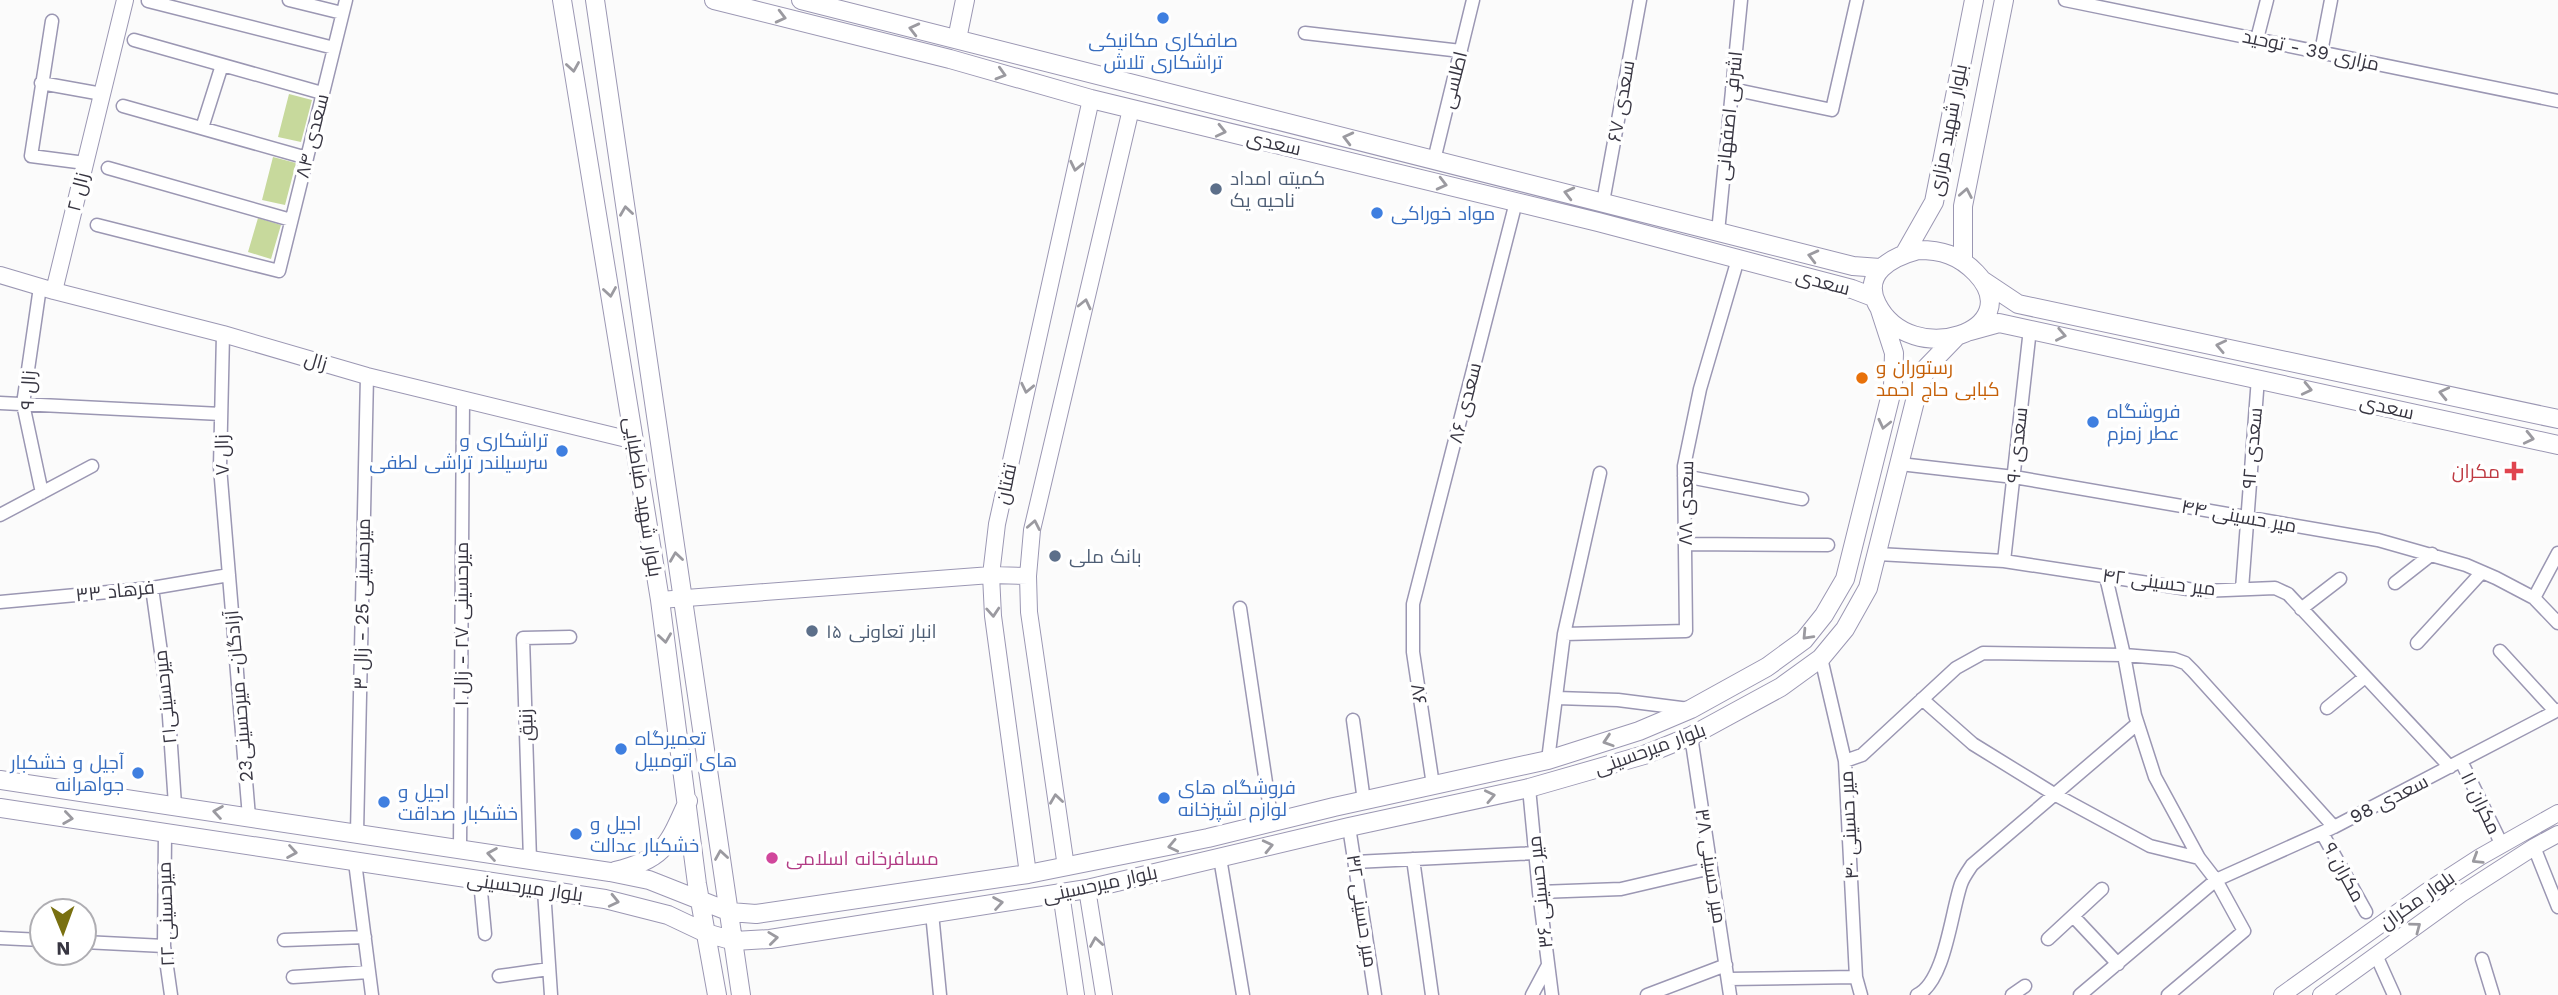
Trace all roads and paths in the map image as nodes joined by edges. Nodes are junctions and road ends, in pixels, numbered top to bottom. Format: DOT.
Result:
graph roads {
  1 [pos="125,0"];
  2 [pos="289,0"];
  3 [pos="562,0"];
  4 [pos="595,0"];
  5 [pos="714,0"];
  6 [pos="802,0"];
  7 [pos="965,0"];
  8 [pos="1474,0"];
  9 [pos="1640,0"];
  10 [pos="1741,0"];
  11 [pos="1857,0"];
  12 [pos="1974,0"];
  13 [pos="2004,0"];
  14 [pos="2065,0"];
  15 [pos="2267,0"];
  16 [pos="2331,0"];
  17 [pos="148,1"];
  18 [pos="344,6"];
  19 [pos="52,21"];
  20 [pos="1305,33"];
  21 [pos="957,39"];
  22 [pos="2258,39"];
  23 [pos="134,40"];
  24 [pos="334,48"];
  25 [pos="1461,51"];
  26 [pos="2321,52"];
  27 [pos="222,65"];
  28 [pos="41,83"];
  29 [pos="1732,89"];
  30 [pos="323,93"];
  31 [pos="102,94"];
  32 [pos="1091,99"];
  33 [pos="2558,101"];
  34 [pos="123,106"];
  35 [pos="1131,109"];
  36 [pos="202,128"];
  37 [pos="307,158"];
  38 [pos="1434,160"];
  39 [pos="85,163"];
  40 [pos="108,168"];
  41 [pos="1516,202"];
  42 [pos="1603,202"];
  43 [pos="291,220"];
  44 [pos="97,225"];
  45 [pos="1718,232"];
  46 [pos="1905,253"];
  47 [pos="1738,259"];
  48 [pos="1963,261"];
  49 [pos="1880,268"];
  50 [pos="0,275"];
  51 [pos="1982,279"];
  52 [pos="47,289"];
  53 [pos="1877,304"];
  54 [pos="2030,329"];
  55 [pos="223,334"];
  56 [pos="1964,334"];
  57 [pos="368,376"];
  58 [pos="2258,378"];
  59 [pos="463,399"];
  60 [pos="0,403"];
  61 [pos="23,404"];
  62 [pos="222,414"];
  63 [pos="2558,419"];
  64 [pos="635,441"];
  65 [pos="2558,445"];
  66 [pos="1900,464"];
  67 [pos="92,466"];
  68 [pos="1600,474"];
  69 [pos="1684,476"];
  70 [pos="2014,477"];
  71 [pos="42,493"];
  72 [pos="1801,499"];
  73 [pos="0,515"];
  74 [pos="2246,518"];
  75 [pos="1685,544"];
  76 [pos="1828,545"];
  77 [pos="1878,554"];
  78 [pos="2432,554"];
  79 [pos="2557,558"];
  80 [pos="2004,561"];
  81 [pos="2482,572"];
  82 [pos="229,575"];
  83 [pos="991,575"];
  84 [pos="1028,576"];
  85 [pos="2106,577"];
  86 [pos="2340,579"];
  87 [pos="2395,583"];
  88 [pos="152,588"];
  89 [pos="2242,589"];
  90 [pos="2534,598"];
  91 [pos="682,599"];
  92 [pos="660,600"];
  93 [pos="0,602"];
  94 [pos="1413,604"];
  95 [pos="1240,608"];
  96 [pos="2301,609"];
  97 [pos="2558,623"];
  98 [pos="1564,634"];
  99 [pos="570,637"];
  100 [pos="2417,643"];
  101 [pos="2500,651"];
  102 [pos="2124,655"];
  103 [pos="1821,658"];
  104 [pos="2365,677"];
  105 [pos="1557,698"];
  106 [pos="1922,699"];
  107 [pos="2327,708"];
  108 [pos="1691,709"];
  109 [pos="2556,710"];
  110 [pos="1353,720"];
  111 [pos="2137,724"];
  112 [pos="1691,737"];
  113 [pos="1548,760"];
  114 [pos="1846,761"];
  115 [pos="2455,764"];
  116 [pos="1,784"];
  117 [pos="1433,785"];
  118 [pos="1529,788"];
  119 [pos="2054,794"];
  120 [pos="688,800"];
  121 [pos="1364,801"];
  122 [pos="175,805"];
  123 [pos="0,808"];
  124 [pos="2558,813"];
  125 [pos="249,817"];
  126 [pos="1272,822"];
  127 [pos="1349,827"];
  128 [pos="2328,830"];
  129 [pos="164,833"];
  130 [pos="357,833"];
  131 [pos="2558,834"];
  132 [pos="2502,845"];
  133 [pos="2534,846"];
  134 [pos="460,849"];
  135 [pos="1535,853"];
  136 [pos="1220,858"];
  137 [pos="2199,858"];
  138 [pos="1413,859"];
  139 [pos="530,860"];
  140 [pos="355,862"];
  141 [pos="1355,862"];
  142 [pos="1066,867"];
  143 [pos="1711,868"];
  144 [pos="610,872"];
  145 [pos="1028,874"];
  146 [pos="649,880"];
  147 [pos="2216,880"];
  148 [pos="480,881"];
  149 [pos="1087,888"];
  150 [pos="2102,889"];
  151 [pos="544,890"];
  152 [pos="1539,892"];
  153 [pos="1061,893"];
  154 [pos="887,894"];
  155 [pos="701,900"];
  156 [pos="2558,907"];
  157 [pos="647,909"];
  158 [pos="730,912"];
  159 [pos="2366,912"];
  160 [pos="932,913"];
  161 [pos="2073,916"];
  162 [pos="893,919"];
  163 [pos="706,933"];
  164 [pos="485,934"];
  165 [pos="365,937"];
  166 [pos="0,938"];
  167 [pos="28,939"];
  168 [pos="2048,939"];
  169 [pos="285,940"];
  170 [pos="734,941"];
  171 [pos="98,943"];
  172 [pos="164,946"];
  173 [pos="2376,956"];
  174 [pos="2482,959"];
  175 [pos="2118,964"];
  176 [pos="1548,965"];
  177 [pos="1726,965"];
  178 [pos="549,969"];
  179 [pos="369,972"];
  180 [pos="499,976"];
  181 [pos="293,977"];
  182 [pos="1856,977"];
  183 [pos="1728,979"];
  184 [pos="2025,986"];
  185 [pos="171,995"];
  186 [pos="372,995"];
  187 [pos="551,995"];
  188 [pos="717,995"];
  189 [pos="741,995"];
  190 [pos="940,995"];
  191 [pos="1076,995"];
  192 [pos="1104,995"];
  193 [pos="1243,995"];
  194 [pos="1375,995"];
  195 [pos="1432,995"];
  196 [pos="1532,995"];
  197 [pos="1552,995"];
  198 [pos="1647,995"];
  199 [pos="1730,995"];
  200 [pos="1860,995"];
  201 [pos="1917,995"];
  202 [pos="2012,995"];
  203 [pos="2080,995"];
  204 [pos="2168,995"];
  205 [pos="2282,995"];
  206 [pos="2321,995"];
  207 [pos="2393,995"];
  208 [pos="2493,995"];
  1 -- 31 [label="street, زال ۲"];
  2 -- 18 [label="street"];
  3 -- 64 [label="main road, بلوار شهید طباطبایی, one-way"];
  91 -- 4 [label="main road, بلوار شهید طباطبایی, one-way"];
  5 -- 32 [label="main road, سعدی, one-way"];
  21 -- 6 [label="main road, سعدی, one-way"];
  7 -- 21 [label="main road"];
  8 -- 25 [label="street, اطلسی"];
  9 -- 42 [label="street, سعدی ۶۷"];
  10 -- 29 [label="street, اشرفی اصفهانی"];
  11 -- 29 [label="street"];
  12 -- 46 [label="main road, بلوار شهید مزاری"];
  48 -- 13 [label="main road, بلوار شهید مزاری, one-way"];
  14 -- 22 [label="street, مزاری 39 - توحید"];
  15 -- 22 [label="street"];
  16 -- 26 [label="street"];
  17 -- 24 [label="street"];
  18 -- 24 [label="street, سعدی ۸۴"];
  19 -- 28 [label="street"];
  20 -- 25 [label="street"];
  38 -- 21 [label="main road, سعدی, one-way"];
  22 -- 26 [label="street, مزاری 39 - توحید"];
  23 -- 27 [label="street"];
  24 -- 30 [label="street, سعدی ۸۴"];
  25 -- 38 [label="street, اطلسی"];
  26 -- 33 [label="street, مزاری 39 - توحید"];
  27 -- 30 [label="street"];
  27 -- 36 [label="street"];
  28 -- 31 [label="street"];
  28 -- 39 [label="street"];
  29 -- 45 [label="street, اشرفی اصفهانی"];
  30 -- 37 [label="street, سعدی ۸۴"];
  31 -- 39 [label="street, زال ۲"];
  32 -- 35 [label="main road, سعدی"];
  32 -- 83 [label="street, تفتان, one-way"];
  34 -- 36 [label="street"];
  35 -- 41 [label="main road, سعدی, one-way"];
  84 -- 35 [label="street, تفتان, one-way"];
  36 -- 37 [label="street"];
  37 -- 43 [label="street, سعدی ۸۴"];
  42 -- 38 [label="main road, سعدی, one-way"];
  39 -- 52 [label="street, زال ۲"];
  40 -- 43 [label="street"];
  41 -- 47 [label="main road, سعدی"];
  41 -- 94 [label="street, سعدی ۸۶"];
  42 -- 45 [label="main road, سعدی"];
  43 -- 44 [label="street, سعدی ۸۴"];
  49 -- 45 [label="main road, سعدی, one-way"];
  46 -- 48 [label="main road"];
  46 -- 49 [label="main road"];
  47 -- 53 [label="main road, سعدی"];
  47 -- 69 [label="street, سعدی ۸۸"];
  48 -- 51 [label="main road"];
  49 -- 53 [label="main road"];
  50 -- 52 [label="street, زال"];
  51 -- 56 [label="main road"];
  63 -- 51 [label="main road, سعدی, one-way"];
  52 -- 55 [label="street, زال"];
  52 -- 61 [label="street, زال ۹"];
  53 -- 56 [label="main road"];
  53 -- 108 [label="main road, بلوار میرحسینی, one-way"];
  54 -- 56 [label="main road, سعدی"];
  54 -- 58 [label="main road, سعدی, one-way"];
  54 -- 70 [label="street, سعدی ۹۰"];
  55 -- 57 [label="street, زال"];
  55 -- 62 [label="street, زال ۷"];
  56 -- 66 [label="main road, بلوار میرحسینی"];
  57 -- 59 [label="street, زال"];
  57 -- 130 [label="street, میرحسینی 25 - زال ۳"];
  58 -- 65 [label="main road, سعدی, one-way"];
  58 -- 74 [label="street, سعدی ۹۲"];
  59 -- 64 [label="street, زال"];
  59 -- 134 [label="street, میرحسینی ۲۷ - زال ۱"];
  60 -- 61 [label="street"];
  61 -- 62 [label="street"];
  61 -- 71 [label="street, زال ۹"];
  62 -- 82 [label="street, زال ۷"];
  64 -- 92 [label="main road, بلوار شهید طباطبایی"];
  66 -- 70 [label="street, میر حسینی ۴۴"];
  66 -- 77 [label="main road, بلوار میرحسینی"];
  67 -- 71 [label="street"];
  68 -- 98 [label="street"];
  69 -- 72 [label="street"];
  69 -- 75 [label="street, سعدی ۸۸"];
  70 -- 74 [label="street, میر حسینی ۴۴"];
  70 -- 80 [label="street, سعدی ۹۰"];
  71 -- 73 [label="street"];
  74 -- 78 [label="street, میر حسینی ۴۴"];
  74 -- 89 [label="street, سعدی ۹۲"];
  75 -- 76 [label="street"];
  75 -- 98 [label="street, سعدی ۸۸"];
  77 -- 80 [label="street, میر حسینی ۴۲"];
  77 -- 103 [label="main road, بلوار میرحسینی"];
  78 -- 81 [label="street, میر حسینی ۴۴"];
  78 -- 87 [label="street"];
  79 -- 90 [label="street"];
  80 -- 85 [label="street, میر حسینی ۴۲"];
  81 -- 90 [label="street, میر حسینی ۴۴"];
  81 -- 100 [label="street"];
  82 -- 88 [label="street, فرهاد ۳۳"];
  82 -- 125 [label="street, آزادگان- میرحسینی23"];
  83 -- 84 [label="street"];
  83 -- 91 [label="street"];
  83 -- 145 [label="street, تفتان, one-way"];
  142 -- 84 [label="street, تفتان, one-way"];
  85 -- 89 [label="street, میر حسینی ۴۲"];
  85 -- 102 [label="street"];
  86 -- 96 [label="street"];
  88 -- 93 [label="street, فرهاد ۳۳"];
  88 -- 122 [label="street, میرحسینی۲۱"];
  89 -- 96 [label="street, میر حسینی ۴۲"];
  90 -- 97 [label="street, میر حسینی ۴۴"];
  91 -- 92 [label="street"];
  158 -- 91 [label="main road, بلوار شهید طباطبایی, one-way"];
  92 -- 120 [label="main road, بلوار شهید طباطبایی, one-way"];
  94 -- 117 [label="street, ۸۶"];
  95 -- 126 [label="street"];
  96 -- 104 [label="street, میر حسینی ۴۲"];
  98 -- 105 [label="street"];
  99 -- 139 [label="street, زنبق"];
  101 -- 109 [label="street"];
  102 -- 106 [label="street, مکران ۹"];
  102 -- 111 [label="street"];
  102 -- 128 [label="street, مکران ۹"];
  103 -- 112 [label="main road, بلوار میرحسینی"];
  103 -- 114 [label="street, میر حسینی ۴۰"];
  104 -- 107 [label="street"];
  104 -- 115 [label="street, میر حسینی ۴۲"];
  105 -- 108 [label="street"];
  105 -- 113 [label="street"];
  106 -- 114 [label="street, مکران ۹"];
  106 -- 119 [label="street"];
  108 -- 113 [label="main road, بلوار میرحسینی, one-way"];
  109 -- 115 [label="street, سعدی 98"];
  110 -- 121 [label="street"];
  111 -- 119 [label="street"];
  111 -- 137 [label="street"];
  112 -- 118 [label="main road, بلوار میرحسینی"];
  112 -- 143 [label="street, میر حسینی ۳۸"];
  113 -- 117 [label="main road, بلوار میرحسینی"];
  114 -- 182 [label="street, میر حسینی ۴۰"];
  115 -- 128 [label="street, سعدی 98"];
  115 -- 132 [label="street, مکران ۱۱"];
  116 -- 122 [label="main road, بلوار میرحسینی"];
  117 -- 121 [label="main road, بلوار میرحسینی"];
  127 -- 118 [label="main road, بلوار میرحسینی, one-way"];
  118 -- 135 [label="street, میر حسینی ۳۶"];
  119 -- 137 [label="street"];
  119 -- 201 [label="street"];
  120 -- 144 [label="main road"];
  120 -- 155 [label="main road, بلوار شهید طباطبایی"];
  121 -- 126 [label="main road, بلوار میرحسینی"];
  125 -- 122 [label="main road, بلوار میرحسینی, one-way"];
  123 -- 129 [label="main road, بلوار میرحسینی, one-way"];
  124 -- 132 [label="street, بلوار مکران"];
  125 -- 130 [label="main road, بلوار میرحسینی"];
  126 -- 142 [label="main road, بلوار میرحسینی, one-way"];
  136 -- 127 [label="main road, بلوار میرحسینی, one-way"];
  127 -- 141 [label="street, میر حسینی ۳۲"];
  128 -- 147 [label="street, سعدی 98"];
  128 -- 159 [label="street, مکران ۹"];
  129 -- 140 [label="main road, بلوار میرحسینی, one-way"];
  129 -- 172 [label="street, میرحسینی ۲۲"];
  130 -- 134 [label="main road, بلوار میرحسینی"];
  131 -- 133 [label="street, بلوار مکران"];
  132 -- 205 [label="street, بلوار مکران, one-way"];
  133 -- 156 [label="street"];
  173 -- 133 [label="street, بلوار مکران, one-way"];
  139 -- 134 [label="main road, بلوار میرحسینی, one-way"];
  135 -- 138 [label="street"];
  135 -- 152 [label="street, میر حسینی ۳۶"];
  136 -- 149 [label="main road, بلوار میرحسینی"];
  136 -- 193 [label="street"];
  137 -- 147 [label="street"];
  138 -- 141 [label="street"];
  138 -- 195 [label="street"];
  139 -- 144 [label="main road, بلوار میرحسینی"];
  140 -- 148 [label="main road, بلوار میرحسینی"];
  140 -- 165 [label="street"];
  141 -- 194 [label="street, میر حسینی ۳۲"];
  142 -- 145 [label="main road, بلوار میرحسینی"];
  143 -- 152 [label="street"];
  143 -- 177 [label="street, میر حسینی ۳۸"];
  144 -- 146 [label="main road, بلوار میرحسینی"];
  145 -- 154 [label="main road, بلوار میرحسینی"];
  146 -- 155 [label="main road, بلوار میرحسینی"];
  146 -- 157 [label="main road"];
  147 -- 175 [label="street, سعدی 98"];
  147 -- 204 [label="street"];
  148 -- 151 [label="main road, بلوار میرحسینی"];
  148 -- 164 [label="street"];
  149 -- 153 [label="main road, بلوار میرحسینی"];
  192 -- 149 [label="street, one-way"];
  150 -- 161 [label="street"];
  151 -- 157 [label="main road, بلوار میرحسینی, one-way"];
  151 -- 178 [label="street"];
  152 -- 176 [label="street, میر حسینی ۳۶"];
  160 -- 153 [label="main road, بلوار میرحسینی, one-way"];
  153 -- 191 [label="street"];
  154 -- 158 [label="main road, بلوار میرحسینی"];
  154 -- 162 [label="main road"];
  155 -- 158 [label="main road, بلوار میرحسینی"];
  155 -- 163 [label="main road, بلوار شهید طباطبایی"];
  157 -- 163 [label="main road, بلوار میرحسینی"];
  158 -- 170 [label="main road, بلوار شهید طباطبایی"];
  160 -- 162 [label="main road, بلوار میرحسینی"];
  160 -- 190 [label="street"];
  161 -- 168 [label="street"];
  161 -- 175 [label="street"];
  170 -- 162 [label="main road, بلوار میرحسینی, one-way"];
  163 -- 170 [label="main road, بلوار میرحسینی"];
  163 -- 188 [label="main road, بلوار شهید طباطبایی"];
  165 -- 169 [label="street"];
  165 -- 179 [label="street"];
  166 -- 167 [label="street"];
  170 -- 189 [label="main road, بلوار شهید طباطبایی"];
  171 -- 172 [label="street"];
  172 -- 185 [label="street, میرحسینی ۲۲"];
  173 -- 206 [label="street, بلوار مکران"];
  173 -- 207 [label="street"];
  174 -- 208 [label="street"];
  175 -- 203 [label="street, سعدی 98"];
  176 -- 196 [label="street"];
  176 -- 197 [label="street, میر حسینی ۳۶"];
  177 -- 183 [label="street, میر حسینی ۳۸"];
  177 -- 198 [label="street"];
  178 -- 180 [label="street"];
  178 -- 187 [label="street"];
  179 -- 181 [label="street"];
  179 -- 186 [label="street"];
  182 -- 183 [label="street"];
  182 -- 200 [label="street, میر حسینی ۴۰"];
  183 -- 199 [label="street, میر حسینی ۳۸"];
  184 -- 202 [label="street"];
}
